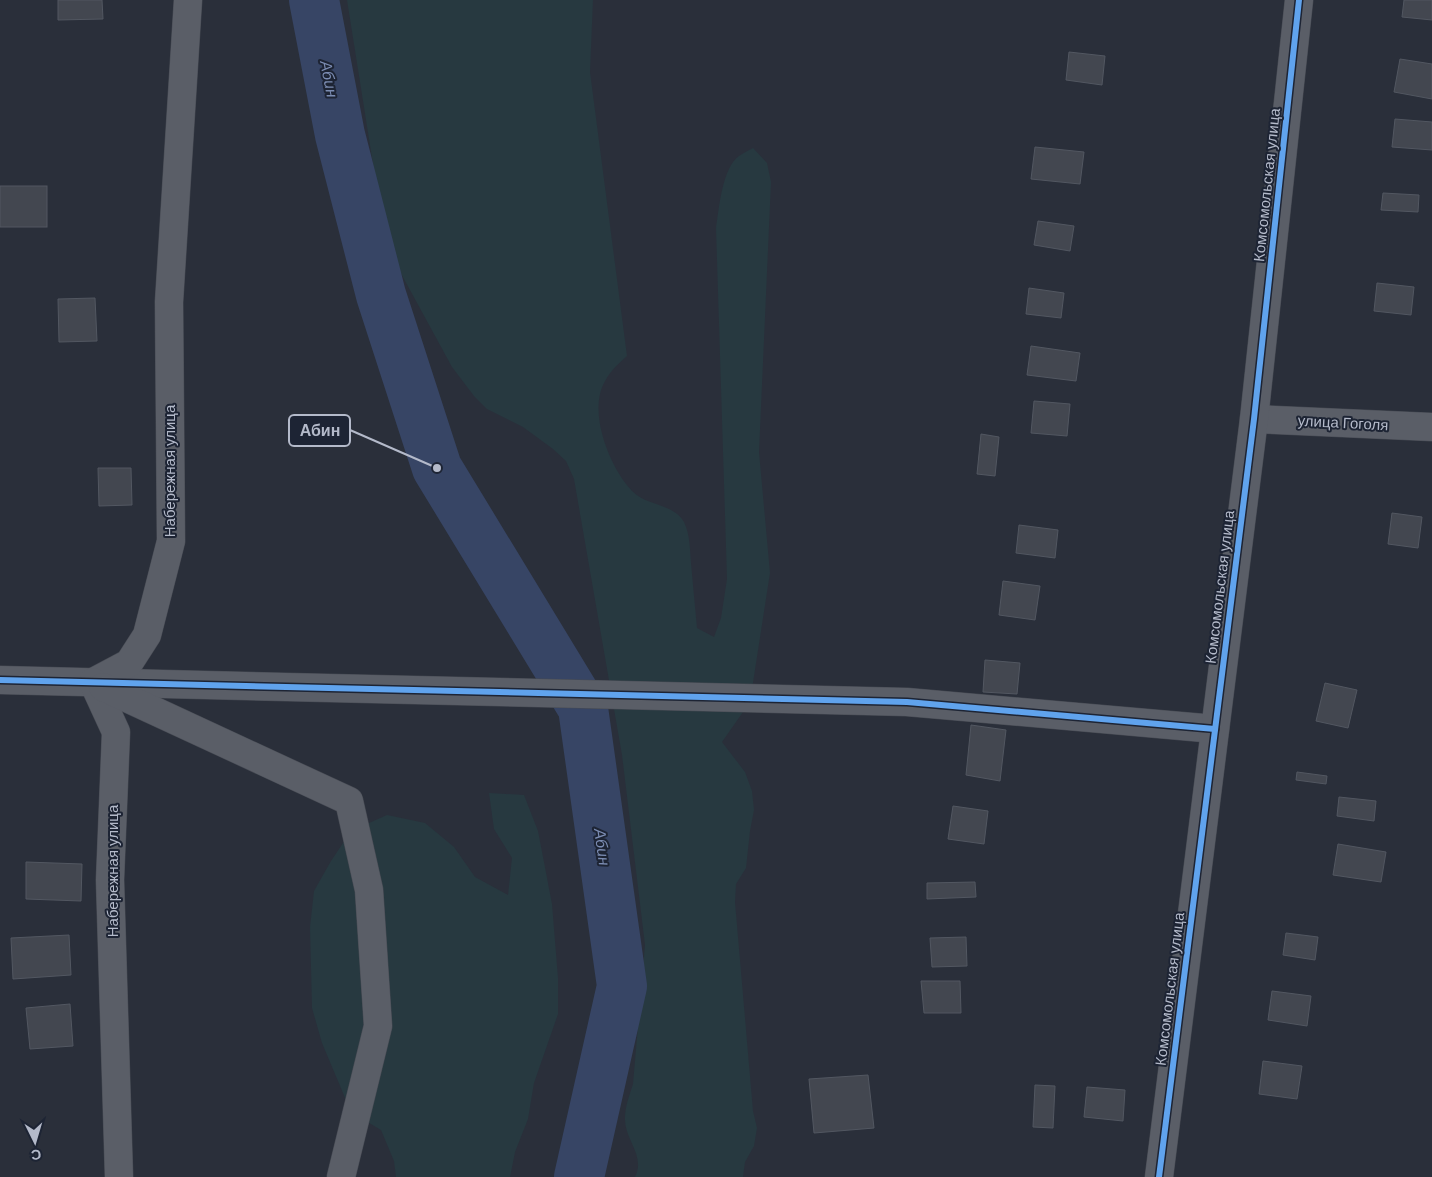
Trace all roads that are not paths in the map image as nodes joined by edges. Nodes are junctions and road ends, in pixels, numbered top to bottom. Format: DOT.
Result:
graph roads {
  1 [pos="188,0"];
  2 [pos="1300,0"];
  3 [pos="1254,419"];
  4 [pos="1432,427"];
  5 [pos="0,680"];
  6 [pos="93,682"];
  7 [pos="1215,729"];
  8 [pos="119,1177"];
  9 [pos="341,1177"];
  10 [pos="1160,1177"];
  1 -- 6 [label="street, Набережная улица"];
  2 -- 3 [label="street, Комсомольская улица"];
  3 -- 4 [label="street, улица Гоголя"];
  3 -- 7 [label="street, Комсомольская улица"];
  5 -- 6 [label="street"];
  6 -- 7 [label="street"];
  6 -- 8 [label="street, Набережная улица"];
  6 -- 9 [label="street"];
  7 -- 10 [label="street, Комсомольская улица"];
}
